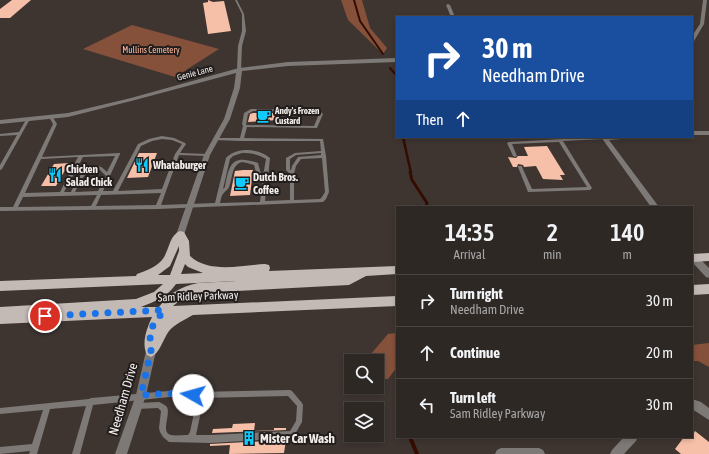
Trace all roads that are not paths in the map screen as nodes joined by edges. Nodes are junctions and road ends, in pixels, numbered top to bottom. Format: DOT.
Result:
graph roads {
  1 [pos="236,0"];
  2 [pos="705,0"];
  3 [pos="448,5"];
  4 [pos="453,16"];
  5 [pos="693,38"];
  6 [pos="396,60"];
  7 [pos="239,70"];
  8 [pos="51,116"];
  9 [pos="28,119"];
  10 [pos="0,122"];
  11 [pos="245,126"];
  12 [pos="20,133"];
  13 [pos="709,133"];
  14 [pos="693,134"];
  15 [pos="0,135"];
  16 [pos="589,138"];
  17 [pos="605,138"];
  18 [pos="216,139"];
  19 [pos="241,140"];
  20 [pos="560,140"];
  21 [pos="176,154"];
  22 [pos="323,154"];
  23 [pos="207,155"];
  24 [pos="81,156"];
  25 [pos="515,156"];
  26 [pos="40,158"];
  27 [pos="520,167"];
  28 [pos="0,169"];
  29 [pos="292,174"];
  30 [pos="108,176"];
  31 [pos="266,180"];
  32 [pos="163,191"];
  33 [pos="115,192"];
  34 [pos="100,193"];
  35 [pos="61,194"];
  36 [pos="72,194"];
  37 [pos="220,194"];
  38 [pos="22,195"];
  39 [pos="292,202"];
  40 [pos="262,203"];
  41 [pos="218,205"];
  42 [pos="189,206"];
  43 [pos="654,206"];
  44 [pos="158,207"];
  45 [pos="92,208"];
  46 [pos="15,209"];
  47 [pos="0,210"];
  48 [pos="180,235"];
  49 [pos="184,250"];
  50 [pos="693,257"];
  51 [pos="709,257"];
  52 [pos="396,270"];
  53 [pos="366,271"];
  54 [pos="709,274"];
  55 [pos="174,279"];
  56 [pos="132,281"];
  57 [pos="0,286"];
  58 [pos="709,289"];
  59 [pos="693,290"];
  60 [pos="396,302"];
  61 [pos="194,309"];
  62 [pos="164,310"];
  63 [pos="0,312"];
  64 [pos="0,319"];
  65 [pos="151,351"];
  66 [pos="141,395"];
  67 [pos="193,395"];
  68 [pos="91,401"];
  69 [pos="693,404"];
  70 [pos="48,406"];
  71 [pos="138,406"];
  72 [pos="0,411"];
  73 [pos="709,415"];
  74 [pos="631,438"];
  75 [pos="189,439"];
  76 [pos="0,451"];
  77 [pos="34,451"];
  78 [pos="76,454"];
  79 [pos="121,454"];
  80 [pos="509,454"];
  81 [pos="538,454"];
  82 [pos="616,454"];
  1 -- 7 [label="lane"];
  2 -- 5 [label="street"];
  3 -- 4 [label="street"];
  6 -- 7 [label="street, Genie Lane"];
  7 -- 8 [label="street, Genie Lane"];
  7 -- 18 [label="street"];
  8 -- 9 [label="street, Genie Lane"];
  8 -- 26 [label="lane"];
  9 -- 10 [label="street, Genie Lane"];
  9 -- 12 [label="lane"];
  11 -- 11 [label="lane"];
  11 -- 19 [label="lane"];
  12 -- 15 [label="lane"];
  12 -- 28 [label="lane"];
  13 -- 14 [label="street"];
  16 -- 20 [label="lane"];
  17 -- 43 [label="street"];
  18 -- 19 [label="lane"];
  18 -- 23 [label="street"];
  19 -- 22 [label="lane"];
  20 -- 25 [label="lane"];
  20 -- 27 [label="lane"];
  21 -- 23 [label="lane"];
  21 -- 32 [label="lane"];
  21 -- 33 [label="lane"];
  22 -- 29 [label="lane"];
  22 -- 29 [label="lane"];
  22 -- 39 [label="lane"];
  23 -- 42 [label="street"];
  24 -- 26 [label="lane"];
  24 -- 30 [label="lane"];
  24 -- 35 [label="lane"];
  26 -- 38 [label="lane"];
  29 -- 39 [label="lane"];
  30 -- 34 [label="lane"];
  30 -- 36 [label="lane"];
  31 -- 37 [label="lane"];
  31 -- 37 [label="lane"];
  31 -- 40 [label="lane"];
  32 -- 33 [label="lane"];
  32 -- 44 [label="lane"];
  33 -- 34 [label="lane"];
  34 -- 36 [label="lane"];
  34 -- 45 [label="lane"];
  35 -- 36 [label="lane"];
  35 -- 38 [label="lane"];
  37 -- 41 [label="lane"];
  38 -- 46 [label="lane"];
  39 -- 40 [label="lane"];
  40 -- 41 [label="lane"];
  41 -- 42 [label="lane"];
  42 -- 44 [label="lane"];
  42 -- 48 [label="street"];
  44 -- 45 [label="lane"];
  45 -- 46 [label="lane"];
  46 -- 47 [label="lane"];
  48 -- 49 [label="main road"];
  48 -- 56 [label="main road"];
  49 -- 53 [label="main road"];
  49 -- 55 [label="main road"];
  50 -- 51 [label="main road"];
  50 -- 54 [label="street"];
  52 -- 53 [label="main road, Sam Ridley Parkway"];
  53 -- 55 [label="main road, Sam Ridley Parkway"];
  53 -- 62 [label="main road"];
  55 -- 56 [label="main road, Sam Ridley Parkway"];
  55 -- 63 [label="main road"];
  56 -- 57 [label="main road, Sam Ridley Parkway"];
  58 -- 59 [label="main road"];
  60 -- 61 [label="main road, Sam Ridley Parkway"];
  61 -- 62 [label="main road, Sam Ridley Parkway"];
  61 -- 65 [label="main road"];
  62 -- 64 [label="main road, Sam Ridley Parkway"];
  62 -- 65 [label="main road"];
  65 -- 66 [label="street, Needham Drive"];
  66 -- 67 [label="lane"];
  66 -- 68 [label="lane"];
  66 -- 71 [label="street, Needham Drive"];
  67 -- 75 [label="lane"];
  67 -- 75 [label="lane"];
  68 -- 70 [label="lane"];
  68 -- 78 [label="lane"];
  69 -- 73 [label="street"];
  70 -- 72 [label="lane"];
  70 -- 77 [label="lane"];
  71 -- 75 [label="lane"];
  71 -- 79 [label="street, Needham Drive"];
  74 -- 82 [label="street"];
  76 -- 77 [label="lane"];
  80 -- 81 [label="street"];
}
